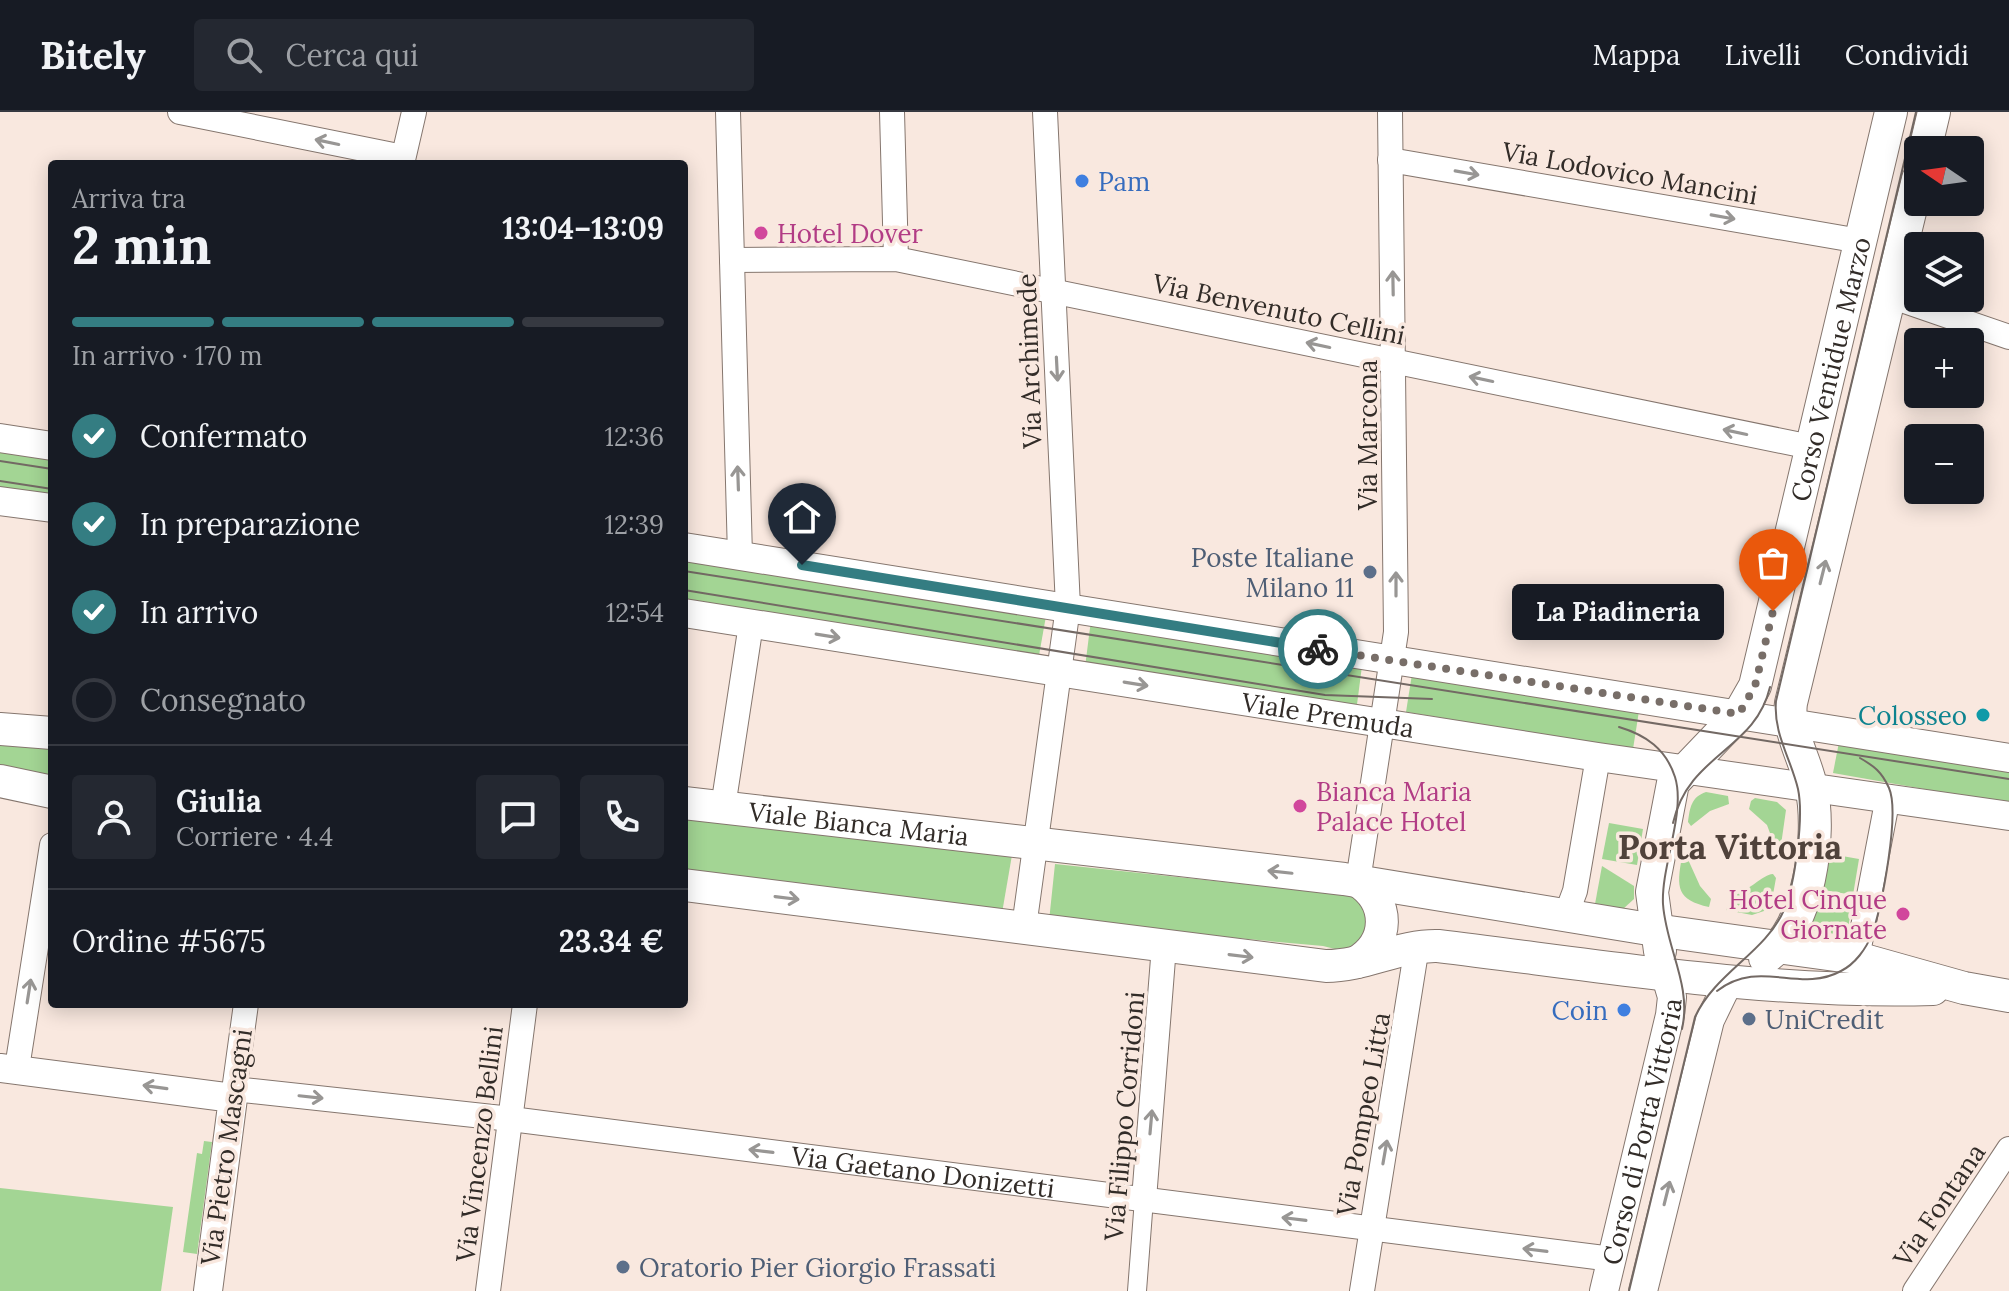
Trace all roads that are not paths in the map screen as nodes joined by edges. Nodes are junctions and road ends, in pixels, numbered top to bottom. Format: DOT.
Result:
graph roads {
  1 [pos="180,112"];
  2 [pos="414,112"];
  3 [pos="728,112"];
  4 [pos="892,112"];
  5 [pos="1045,112"];
  6 [pos="1390,112"];
  7 [pos="1891,112"];
  8 [pos="1934,112"];
  9 [pos="1928,136"];
  10 [pos="398,160"];
  11 [pos="403,160"];
  12 [pos="1390,160"];
  13 [pos="1909,216"];
  14 [pos="1860,241"];
  15 [pos="896,259"];
  16 [pos="732,260"];
  17 [pos="1054,291"];
  18 [pos="1890,296"];
  19 [pos="2009,337"];
  20 [pos="1395,361"];
  21 [pos="6,439"];
  22 [pos="48,445"];
  23 [pos="1811,447"];
  24 [pos="0,501"];
  25 [pos="48,507"];
  26 [pos="688,548"];
  27 [pos="740,556"];
  28 [pos="1068,607"];
  29 [pos="688,614"];
  30 [pos="751,624"];
  31 [pos="1392,662"];
  32 [pos="1059,673"];
  33 [pos="1739,714"];
  34 [pos="1790,722"];
  35 [pos="1382,723"];
  36 [pos="0,729"];
  37 [pos="48,733"];
  38 [pos="1598,757"];
  39 [pos="2009,758"];
  40 [pos="1685,769"];
  41 [pos="0,781"];
  42 [pos="1811,786"];
  43 [pos="48,791"];
  44 [pos="1888,797"];
  45 [pos="688,803"];
  46 [pos="723,807"];
  47 [pos="2009,816"];
  48 [pos="1035,845"];
  49 [pos="48,865"];
  50 [pos="1358,881"];
  51 [pos="688,885"];
  52 [pos="1566,915"];
  53 [pos="1024,927"];
  54 [pos="1655,930"];
  55 [pos="1164,946"];
  56 [pos="1417,946"];
  57 [pos="1779,947"];
  58 [pos="1857,958"];
  59 [pos="1563,961"];
  60 [pos="1357,962"];
  61 [pos="1665,973"];
  62 [pos="1729,981"];
  63 [pos="1964,988"];
  64 [pos="1885,990"];
  65 [pos="2009,996"];
  66 [pos="245,1008"];
  67 [pos="525,1008"];
  68 [pos="8,1068"];
  69 [pos="233,1093"];
  70 [pos="511,1119"];
  71 [pos="2009,1149"];
  72 [pos="1144,1199"];
  73 [pos="1372,1229"];
  74 [pos="1612,1259"];
  75 [pos="208,1291"];
  76 [pos="488,1291"];
  77 [pos="1137,1291"];
  78 [pos="1362,1291"];
  79 [pos="1604,1291"];
  80 [pos="1643,1291"];
  81 [pos="1915,1291"];
  10 -- 1 [label="street, one-way"];
  2 -- 11 [label="street"];
  3 -- 16 [label="street"];
  4 -- 15 [label="street"];
  5 -- 17 [label="street, Via Archimede"];
  6 -- 12 [label="street, Via Marcona"];
  7 -- 14 [label="main road, Corso Ventidue Marzo"];
  8 -- 9 [label="main road"];
  12 -- 14 [label="street, Via Lodovico Mancini, one-way"];
  20 -- 12 [label="street, Via Marcona, one-way"];
  13 -- 18 [label="main road, Corso Ventidue Marzo"];
  14 -- 23 [label="main road, Corso Ventidue Marzo"];
  15 -- 16 [label="street, Via Benvenuto Cellini"];
  15 -- 17 [label="street, Via Benvenuto Cellini"];
  27 -- 16 [label="street, one-way"];
  20 -- 17 [label="street, Via Benvenuto Cellini, one-way"];
  17 -- 28 [label="street, Via Archimede, one-way"];
  18 -- 19 [label="street"];
  34 -- 18 [label="main road, Corso Ventidue Marzo, one-way"];
  23 -- 20 [label="street, Via Benvenuto Cellini, one-way"];
  31 -- 20 [label="street, Via Marcona, one-way"];
  21 -- 22 [label="street"];
  23 -- 33 [label="main road, Corso Ventidue Marzo"];
  24 -- 25 [label="street"];
  26 -- 27 [label="street"];
  27 -- 28 [label="street"];
  28 -- 31 [label="street"];
  28 -- 32 [label="street"];
  29 -- 30 [label="street, Viale Premuda"];
  30 -- 32 [label="street, Viale Premuda, one-way"];
  30 -- 46 [label="street"];
  31 -- 33 [label="street"];
  31 -- 35 [label="street, Via Marcona"];
  32 -- 35 [label="street, Viale Premuda, one-way"];
  32 -- 48 [label="street"];
  33 -- 34 [label="street"];
  33 -- 40 [label="main road, Corso Ventidue Marzo"];
  34 -- 39 [label="street"];
  34 -- 42 [label="main road"];
  35 -- 38 [label="street, Viale Premuda"];
  35 -- 50 [label="street, Via Marcona"];
  36 -- 37 [label="main road"];
  38 -- 40 [label="street, Viale Premuda"];
  38 -- 52 [label="street"];
  40 -- 42 [label="street"];
  40 -- 54 [label="main road"];
  41 -- 43 [label="main road"];
  42 -- 44 [label="street"];
  42 -- 57 [label="main road"];
  44 -- 47 [label="street"];
  44 -- 58 [label="street"];
  45 -- 46 [label="main road, Viale Bianca Maria"];
  46 -- 48 [label="main road, Viale Bianca Maria"];
  50 -- 48 [label="main road, Viale Bianca Maria, one-way"];
  48 -- 53 [label="street"];
  68 -- 49 [label="street, one-way"];
  50 -- 52 [label="main road, Viale Bianca Maria"];
  50 -- 60 [label="main road"];
  51 -- 53 [label="main road, one-way"];
  52 -- 54 [label="main road, Viale Bianca Maria"];
  52 -- 59 [label="main road"];
  53 -- 55 [label="main road"];
  54 -- 57 [label="main road"];
  54 -- 61 [label="main road"];
  55 -- 60 [label="main road, one-way"];
  72 -- 55 [label="street, Via Filippo Corridoni, one-way"];
  56 -- 59 [label="main road"];
  56 -- 60 [label="main road"];
  73 -- 56 [label="street, Via Pompeo Litta, one-way"];
  57 -- 58 [label="main road"];
  57 -- 62 [label="main road"];
  58 -- 63 [label="main road"];
  58 -- 64 [label="main road"];
  59 -- 61 [label="main road"];
  61 -- 62 [label="main road"];
  61 -- 74 [label="street, Corso di Porta Vittoria"];
  62 -- 64 [label="main road"];
  80 -- 62 [label="street, Corso di Porta Vittoria, one-way"];
  63 -- 64 [label="main road"];
  63 -- 65 [label="main road"];
  66 -- 69 [label="street, Via Pietro Mascagni"];
  67 -- 70 [label="street, Via Vincenzo Bellini"];
  69 -- 68 [label="street, Via Gaetano Donizetti, one-way"];
  69 -- 70 [label="street, Via Gaetano Donizetti, one-way"];
  69 -- 75 [label="street, Via Pietro Mascagni"];
  72 -- 70 [label="street, Via Gaetano Donizetti, one-way"];
  70 -- 76 [label="street, Via Vincenzo Bellini"];
  71 -- 81 [label="street, Via Fontana"];
  73 -- 72 [label="street, Via Gaetano Donizetti, one-way"];
  72 -- 77 [label="street, Via Filippo Corridoni"];
  74 -- 73 [label="street, Via Gaetano Donizetti, one-way"];
  73 -- 78 [label="street, Via Pompeo Litta"];
  74 -- 79 [label="street, Corso di Porta Vittoria"];
}
